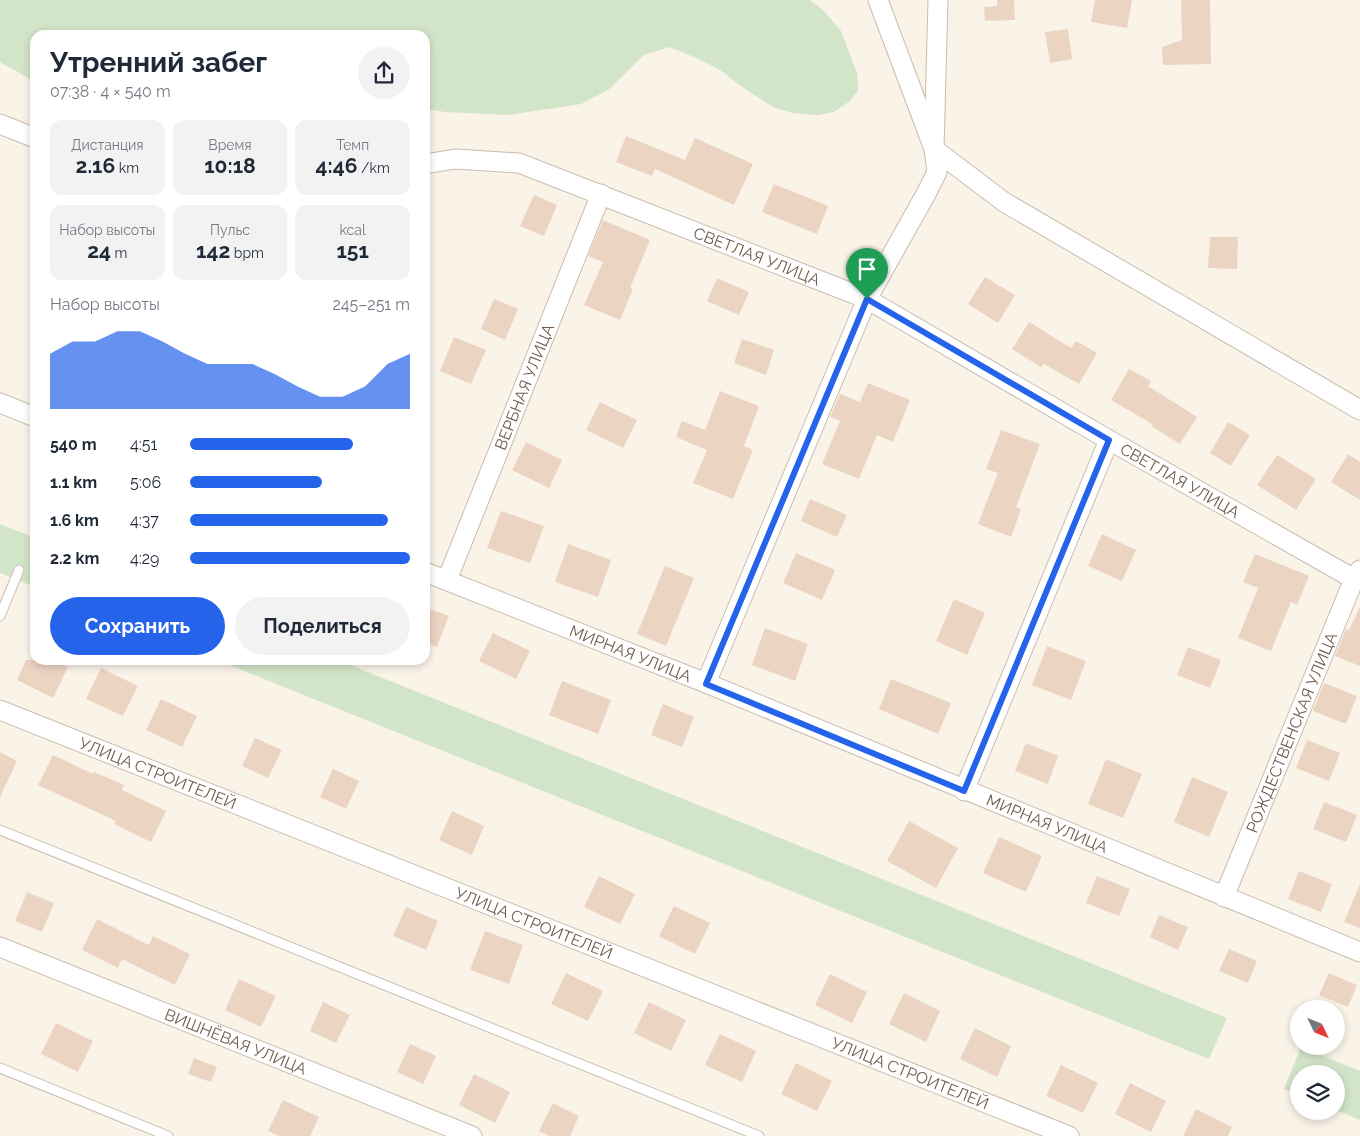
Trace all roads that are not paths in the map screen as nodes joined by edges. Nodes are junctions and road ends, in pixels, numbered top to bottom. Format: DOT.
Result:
graph roads {
  1 [pos="878,0"];
  2 [pos="938,0"];
  3 [pos="0,124"];
  4 [pos="30,136"];
  5 [pos="934,149"];
  6 [pos="430,163"];
  7 [pos="601,194"];
  8 [pos="867,299"];
  9 [pos="0,403"];
  10 [pos="1360,410"];
  11 [pos="30,415"];
  12 [pos="1109,440"];
  13 [pos="19,570"];
  14 [pos="430,574"];
  15 [pos="1357,574"];
  16 [pos="447,580"];
  17 [pos="0,616"];
  18 [pos="706,684"];
  19 [pos="0,710"];
  20 [pos="964,791"];
  21 [pos="0,830"];
  22 [pos="1224,897"];
  23 [pos="0,947"];
  24 [pos="1360,952"];
  25 [pos="0,1068"];
  26 [pos="168,1136"];
  27 [pos="472,1136"];
  28 [pos="759,1136"];
  29 [pos="1069,1136"];
  1 -- 5 [label="street"];
  2 -- 5 [label="street"];
  3 -- 4 [label="street"];
  5 -- 8 [label="street"];
  5 -- 10 [label="street"];
  6 -- 7 [label="street, СВЕТЛАЯ УЛИЦА"];
  7 -- 8 [label="street, СВЕТЛАЯ УЛИЦА"];
  7 -- 16 [label="street, ВЕРБНАЯ УЛИЦА"];
  8 -- 12 [label="street, СВЕТЛАЯ УЛИЦА"];
  8 -- 18 [label="street"];
  9 -- 11 [label="street"];
  12 -- 15 [label="street, СВЕТЛАЯ УЛИЦА"];
  12 -- 20 [label="street"];
  13 -- 17 [label="lane"];
  14 -- 16 [label="street, МИРНАЯ УЛИЦА"];
  15 -- 22 [label="street, РОЖДЕСТВЕНСКАЯ УЛИЦА"];
  16 -- 18 [label="street, МИРНАЯ УЛИЦА"];
  18 -- 20 [label="street, МИРНАЯ УЛИЦА"];
  19 -- 29 [label="street, УЛИЦА СТРОИТЕЛЕЙ"];
  20 -- 22 [label="street, МИРНАЯ УЛИЦА"];
  21 -- 28 [label="lane"];
  22 -- 24 [label="street, МИРНАЯ УЛИЦА"];
  23 -- 27 [label="street, ВИШНЁВАЯ УЛИЦА"];
  25 -- 26 [label="lane"];
}
